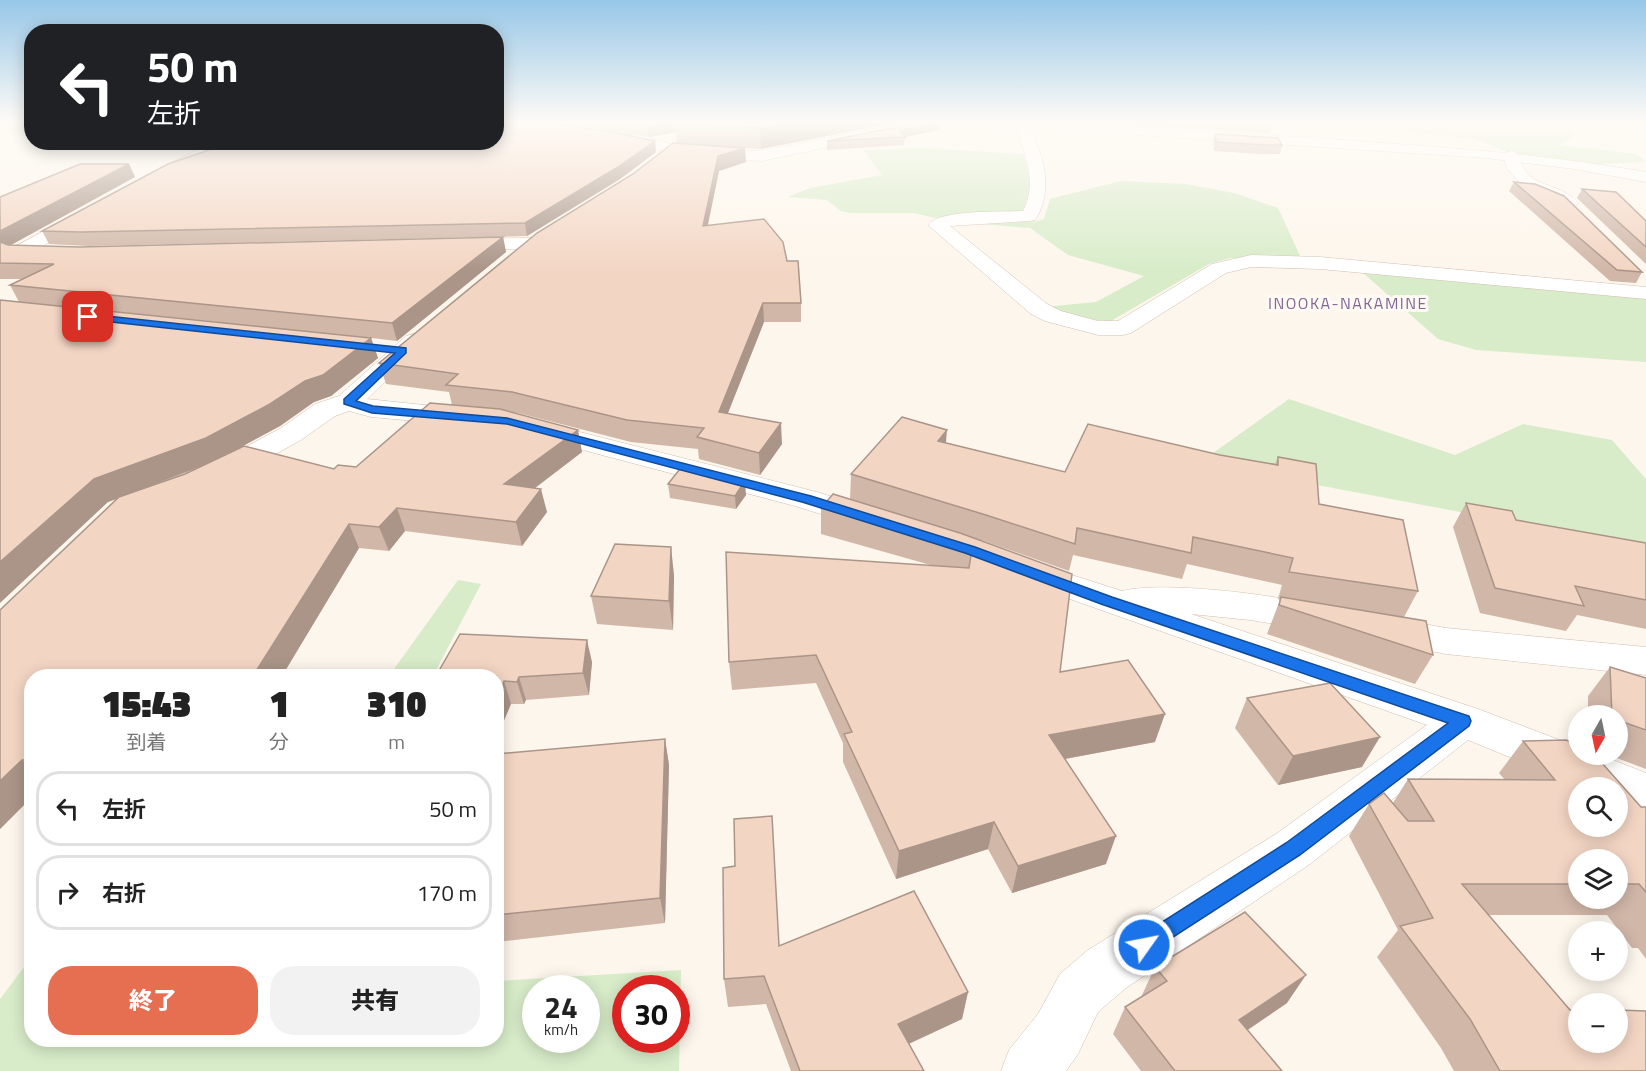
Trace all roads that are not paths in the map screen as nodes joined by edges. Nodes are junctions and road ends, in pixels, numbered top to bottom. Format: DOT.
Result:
graph roads {
  1 [pos="1036,171"];
  2 [pos="1515,171"];
  3 [pos="1613,171"];
  4 [pos="1646,177"];
  5 [pos="95,207"];
  6 [pos="1580,212"];
  7 [pos="551,232"];
  8 [pos="532,244"];
  9 [pos="436,246"];
  10 [pos="18,251"];
  11 [pos="59,253"];
  12 [pos="0,263"];
  13 [pos="510,264"];
  14 [pos="1646,293"];
  15 [pos="429,329"];
  16 [pos="348,402"];
  17 [pos="194,484"];
  18 [pos="893,526"];
  19 [pos="1001,562"];
  20 [pos="1106,600"];
  21 [pos="1646,661"];
  22 [pos="1463,721"];
  23 [pos="1645,792"];
  24 [pos="1030,1071"];
  1 -- 14 [label="street"];
  2 -- 6 [label="street"];
  3 -- 4 [label="street"];
  5 -- 10 [label="street"];
  7 -- 8 [label="street"];
  8 -- 9 [label="street"];
  8 -- 13 [label="street"];
  10 -- 11 [label="street"];
  10 -- 12 [label="street"];
  15 -- 16 [label="street"];
  16 -- 17 [label="street"];
  16 -- 18 [label="street"];
  19 -- 20 [label="street"];
  20 -- 21 [label="street"];
  20 -- 22 [label="street"];
  22 -- 23 [label="street"];
  22 -- 24 [label="street"];
}
